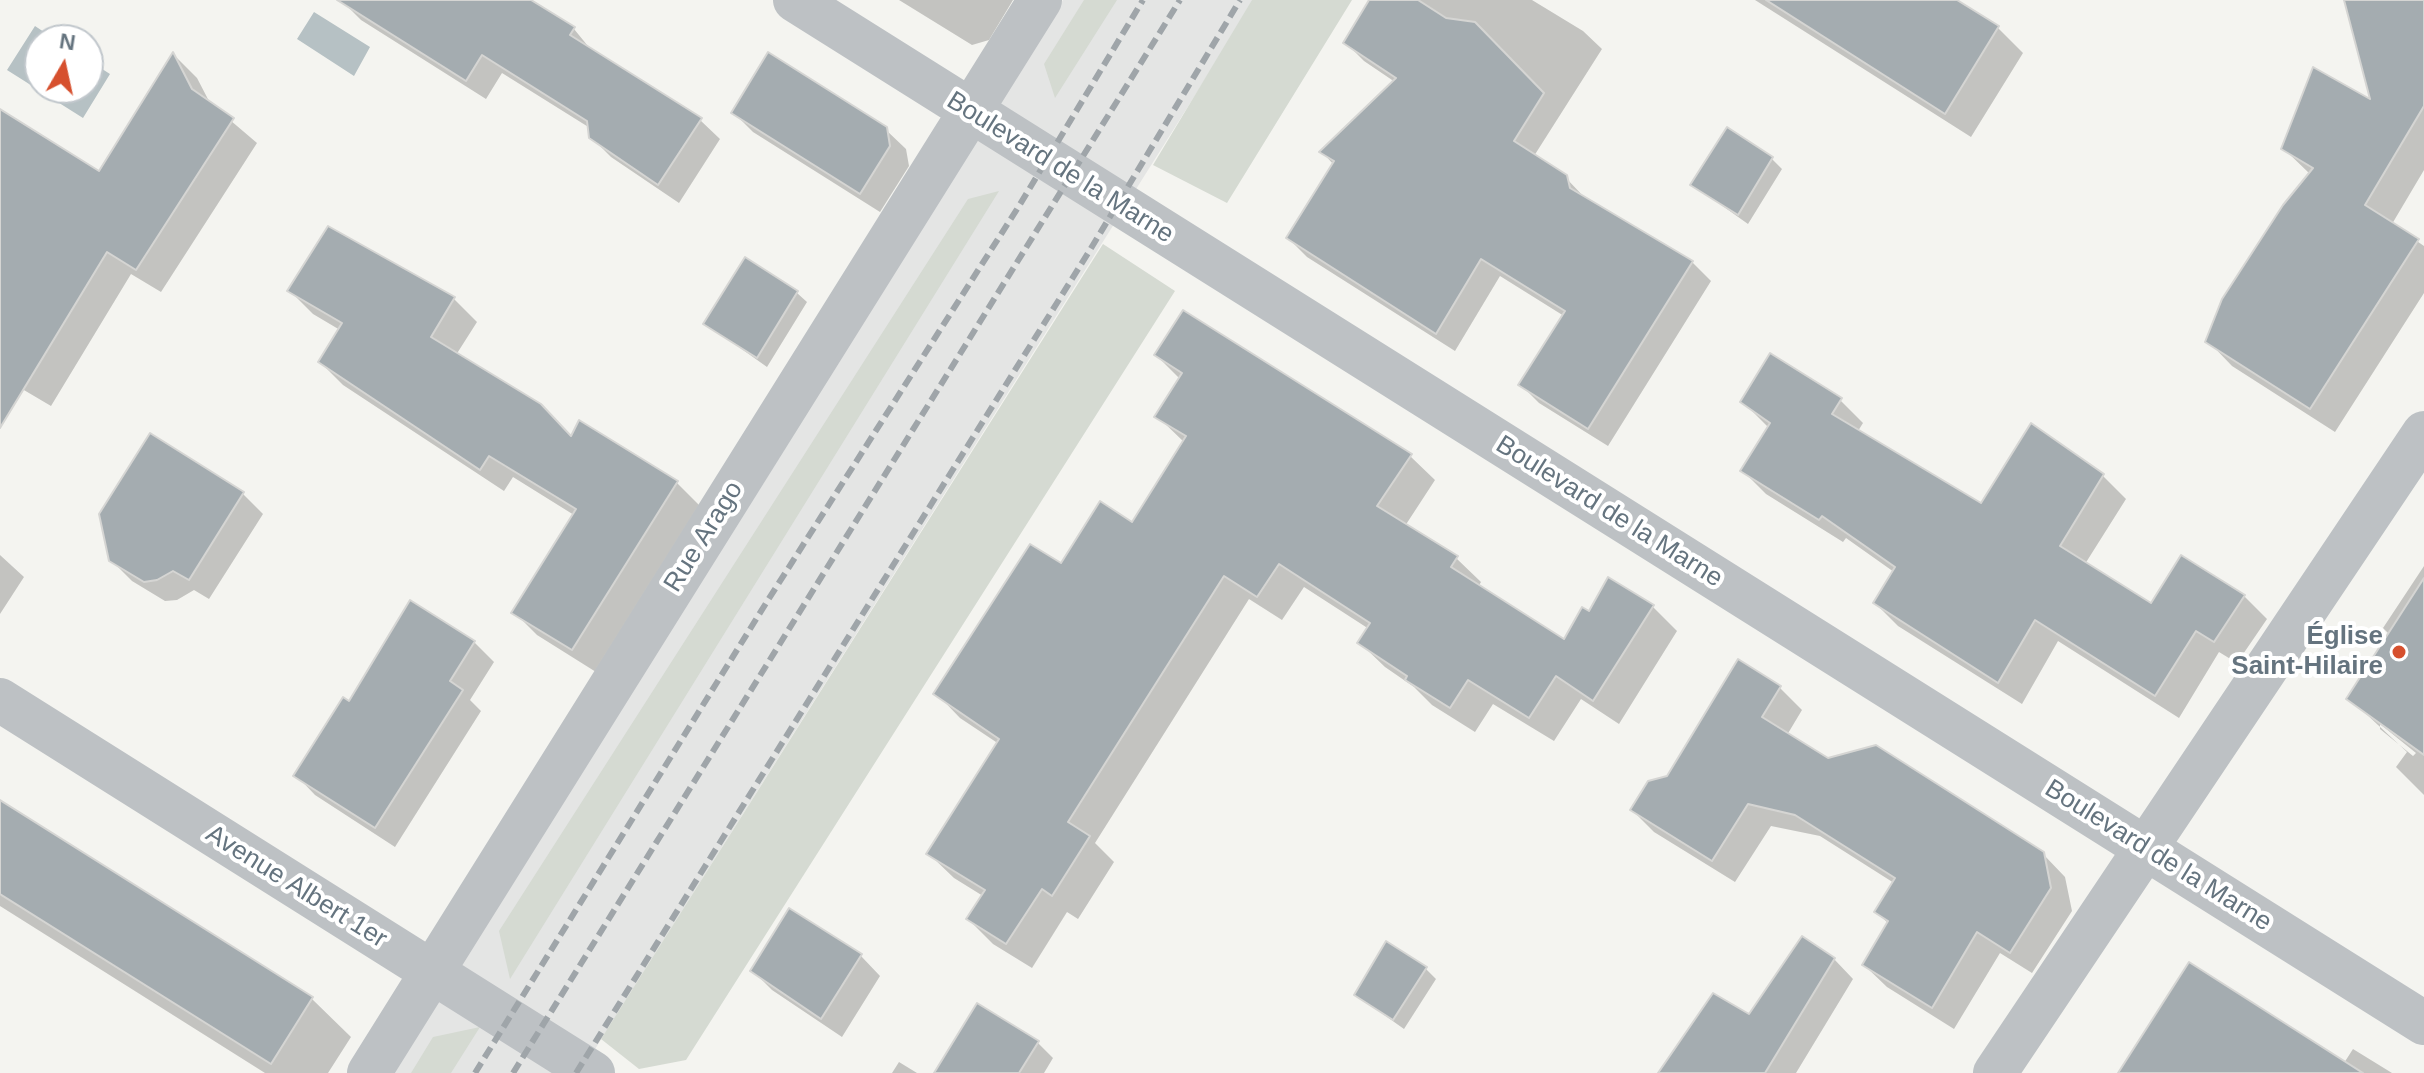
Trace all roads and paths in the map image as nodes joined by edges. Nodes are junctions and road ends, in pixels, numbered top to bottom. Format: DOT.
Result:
graph roads {
  1 [pos="795,0"];
  2 [pos="1040,0"];
  3 [pos="970,112"];
  4 [pos="2424,433"];
  5 [pos="0,700"];
  6 [pos="2144,846"];
  7 [pos="432,973"];
  8 [pos="2424,1023"];
  9 [pos="369,1073"];
  10 [pos="593,1073"];
  11 [pos="1995,1073"];
  1 -- 3 [label="street, Boulevard de la Marne"];
  2 -- 3 [label="street, Rue Arago"];
  3 -- 6 [label="street, Boulevard de la Marne"];
  3 -- 7 [label="street, Rue Arago"];
  4 -- 6 [label="street"];
  5 -- 7 [label="street, Avenue Albert 1er"];
  6 -- 8 [label="street, Boulevard de la Marne"];
  6 -- 11 [label="street"];
  7 -- 9 [label="street, Rue Arago"];
  7 -- 10 [label="street, Avenue Albert 1er"];
}
